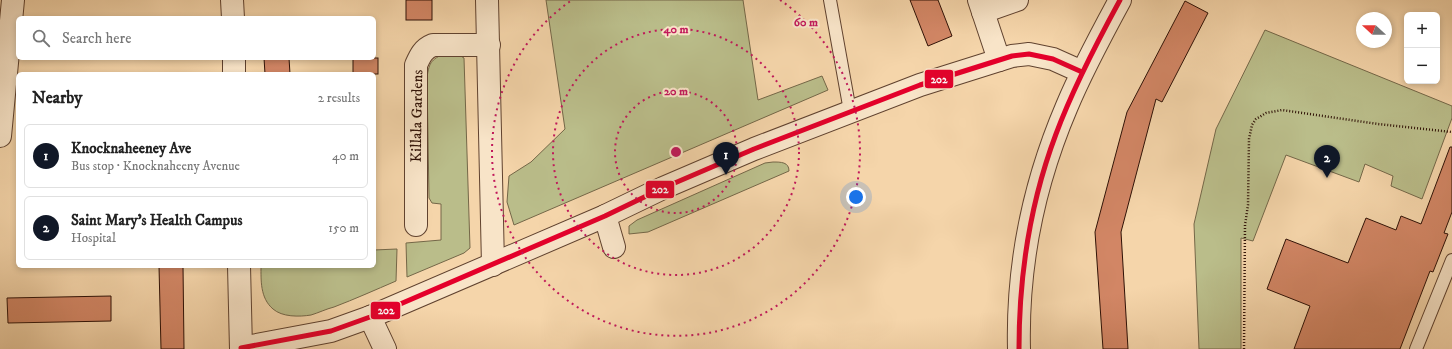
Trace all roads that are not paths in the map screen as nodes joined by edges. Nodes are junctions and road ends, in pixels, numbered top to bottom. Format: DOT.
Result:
graph roads {
  1 [pos="13,0"];
  2 [pos="232,0"];
  3 [pos="487,0"];
  4 [pos="830,0"];
  5 [pos="1017,0"];
  6 [pos="1120,0"];
  7 [pos="981,6"];
  8 [pos="233,16"];
  9 [pos="489,45"];
  10 [pos="234,60"];
  11 [pos="999,60"];
  12 [pos="234,72"];
  13 [pos="1082,72"];
  14 [pos="850,111"];
  15 [pos="0,136"];
  16 [pos="605,216"];
  17 [pos="416,225"];
  18 [pos="614,247"];
  19 [pos="1452,260"];
  20 [pos="492,265"];
  21 [pos="239,268"];
  22 [pos="370,317"];
  23 [pos="241,349"];
  24 [pos="385,349"];
  25 [pos="1019,349"];
  26 [pos="1416,349"];
  1 -- 15 [label="street"];
  2 -- 8 [label="street"];
  3 -- 9 [label="street"];
  4 -- 14 [label="lane"];
  5 -- 7 [label="street"];
  6 -- 13 [label="street"];
  7 -- 11 [label="street"];
  9 -- 17 [label="street, Killala Gardens"];
  9 -- 20 [label="street"];
  10 -- 12 [label="street"];
  11 -- 13 [label="street"];
  11 -- 14 [label="street"];
  13 -- 25 [label="street"];
  14 -- 16 [label="street"];
  16 -- 18 [label="street"];
  16 -- 20 [label="street"];
  19 -- 26 [label="lane"];
  20 -- 22 [label="street"];
  21 -- 23 [label="street"];
  22 -- 23 [label="street"];
  22 -- 24 [label="street"];
}
